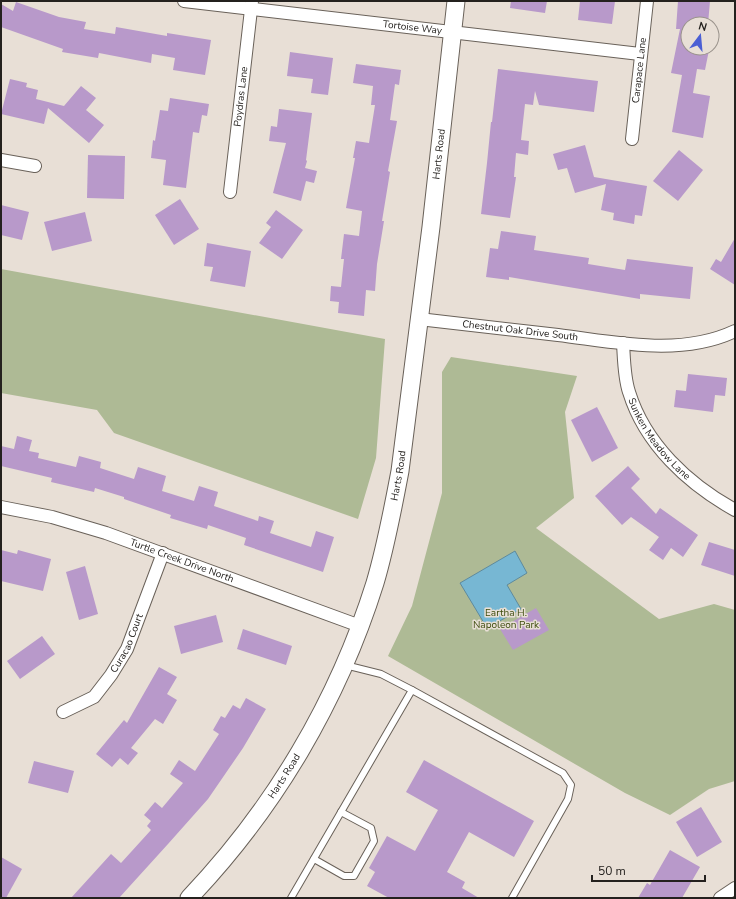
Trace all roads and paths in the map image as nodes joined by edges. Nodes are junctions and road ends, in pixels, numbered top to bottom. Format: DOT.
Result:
graph roads {
  1 [pos="184,1"];
  2 [pos="456,1"];
  3 [pos="647,1"];
  4 [pos="251,5"];
  5 [pos="453,33"];
  6 [pos="640,54"];
  7 [pos="632,139"];
  8 [pos="1,160"];
  9 [pos="35,166"];
  10 [pos="230,192"];
  11 [pos="418,319"];
  12 [pos="735,331"];
  13 [pos="623,343"];
  14 [pos="1,507"];
  15 [pos="735,510"];
  16 [pos="163,554"];
  17 [pos="360,626"];
  18 [pos="344,665"];
  19 [pos="412,690"];
  20 [pos="63,712"];
  21 [pos="341,812"];
  22 [pos="314,860"];
  23 [pos="735,888"];
  24 [pos="192,897"];
  25 [pos="291,898"];
  26 [pos="512,898"];
  27 [pos="720,898"];
  1 -- 4 [label="street, Tortoise Way"];
  2 -- 5 [label="street, Harts Road"];
  3 -- 6 [label="street, Carapace Lane"];
  4 -- 5 [label="street, Tortoise Way"];
  4 -- 10 [label="street, Poydras Lane"];
  5 -- 6 [label="street, Tortoise Way"];
  5 -- 11 [label="street, Harts Road"];
  6 -- 7 [label="street, Carapace Lane"];
  8 -- 9 [label="street"];
  11 -- 13 [label="street, Chestnut Oak Drive South"];
  11 -- 17 [label="street, Harts Road"];
  12 -- 13 [label="street, Chestnut Oak Drive South"];
  13 -- 15 [label="street, Sunken Meadow Lane"];
  14 -- 16 [label="street, Turtle Creek Drive North"];
  16 -- 17 [label="street, Turtle Creek Drive North"];
  16 -- 20 [label="street, Curacao Court"];
  17 -- 18 [label="street, Harts Road"];
  18 -- 19 [label="lane"];
  18 -- 24 [label="street, Harts Road"];
  19 -- 21 [label="lane"];
  19 -- 26 [label="lane"];
  21 -- 22 [label="lane"];
  21 -- 22 [label="lane"];
  22 -- 25 [label="lane"];
  23 -- 27 [label="street"];
}
